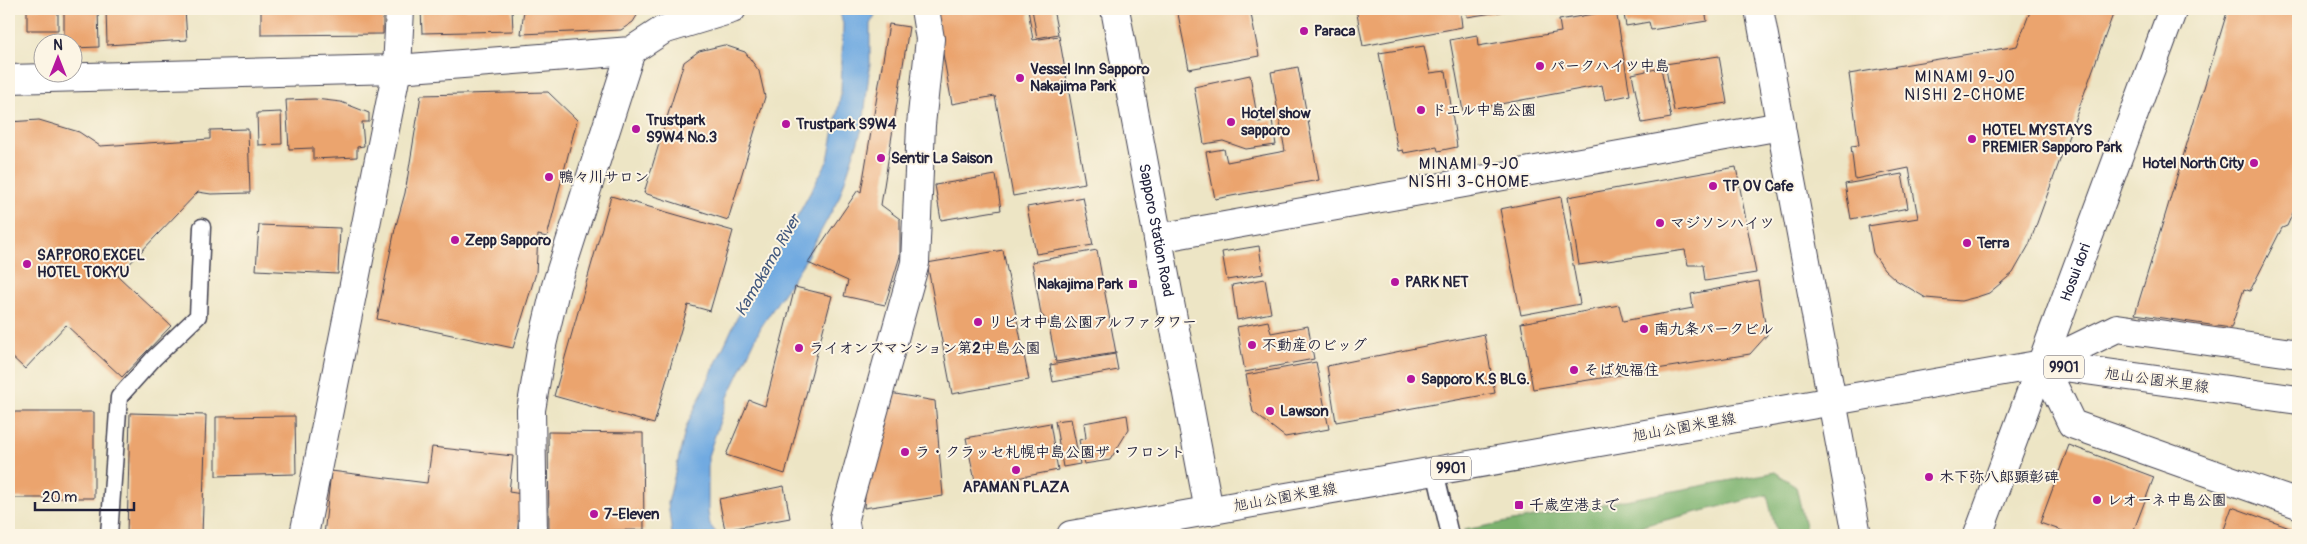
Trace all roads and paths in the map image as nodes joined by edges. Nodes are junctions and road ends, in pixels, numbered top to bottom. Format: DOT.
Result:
graph roads {
  1 [pos="400,9"];
  2 [pos="732,9"];
  3 [pos="924,9"];
  4 [pos="1115,9"];
  5 [pos="1759,9"];
  6 [pos="2173,9"];
  7 [pos="670,20"];
  8 [pos="631,51"];
  9 [pos="397,69"];
  10 [pos="9,79"];
  11 [pos="1781,126"];
  12 [pos="202,227"];
  13 [pos="1158,238"];
  14 [pos="2298,354"];
  15 [pos="2043,364"];
  16 [pos="2298,400"];
  17 [pos="1832,401"];
  18 [pos="1435,471"];
  19 [pos="2298,504"];
  20 [pos="1209,510"];
  21 [pos="108,535"];
  22 [pos="304,535"];
  23 [pos="533,535"];
  24 [pos="847,535"];
  25 [pos="1071,535"];
  26 [pos="1450,535"];
  27 [pos="1857,535"];
  28 [pos="1978,535"];
  1 -- 9 [label="street"];
  2 -- 7 [label="street"];
  3 -- 24 [label="street"];
  4 -- 13 [label="street, Sapporo Station Road"];
  5 -- 11 [label="street"];
  6 -- 15 [label="street, Hosui dori"];
  7 -- 8 [label="street"];
  8 -- 9 [label="street"];
  8 -- 23 [label="street"];
  9 -- 10 [label="street"];
  9 -- 22 [label="street"];
  11 -- 13 [label="street"];
  11 -- 17 [label="street"];
  12 -- 21 [label="lane"];
  13 -- 20 [label="street, Sapporo Station Road"];
  14 -- 15 [label="street"];
  15 -- 16 [label="street, 旭山公園米里線 / 9901"];
  15 -- 17 [label="street, 旭山公園米里線 / 9901"];
  15 -- 19 [label="street"];
  15 -- 28 [label="street, Hosui dori"];
  17 -- 18 [label="street, 旭山公園米里線 / 9901"];
  17 -- 27 [label="street"];
  18 -- 20 [label="street, 旭山公園米里線 / 9901"];
  18 -- 26 [label="lane"];
  20 -- 25 [label="street, 旭山公園米里線 / 9901"];
}
